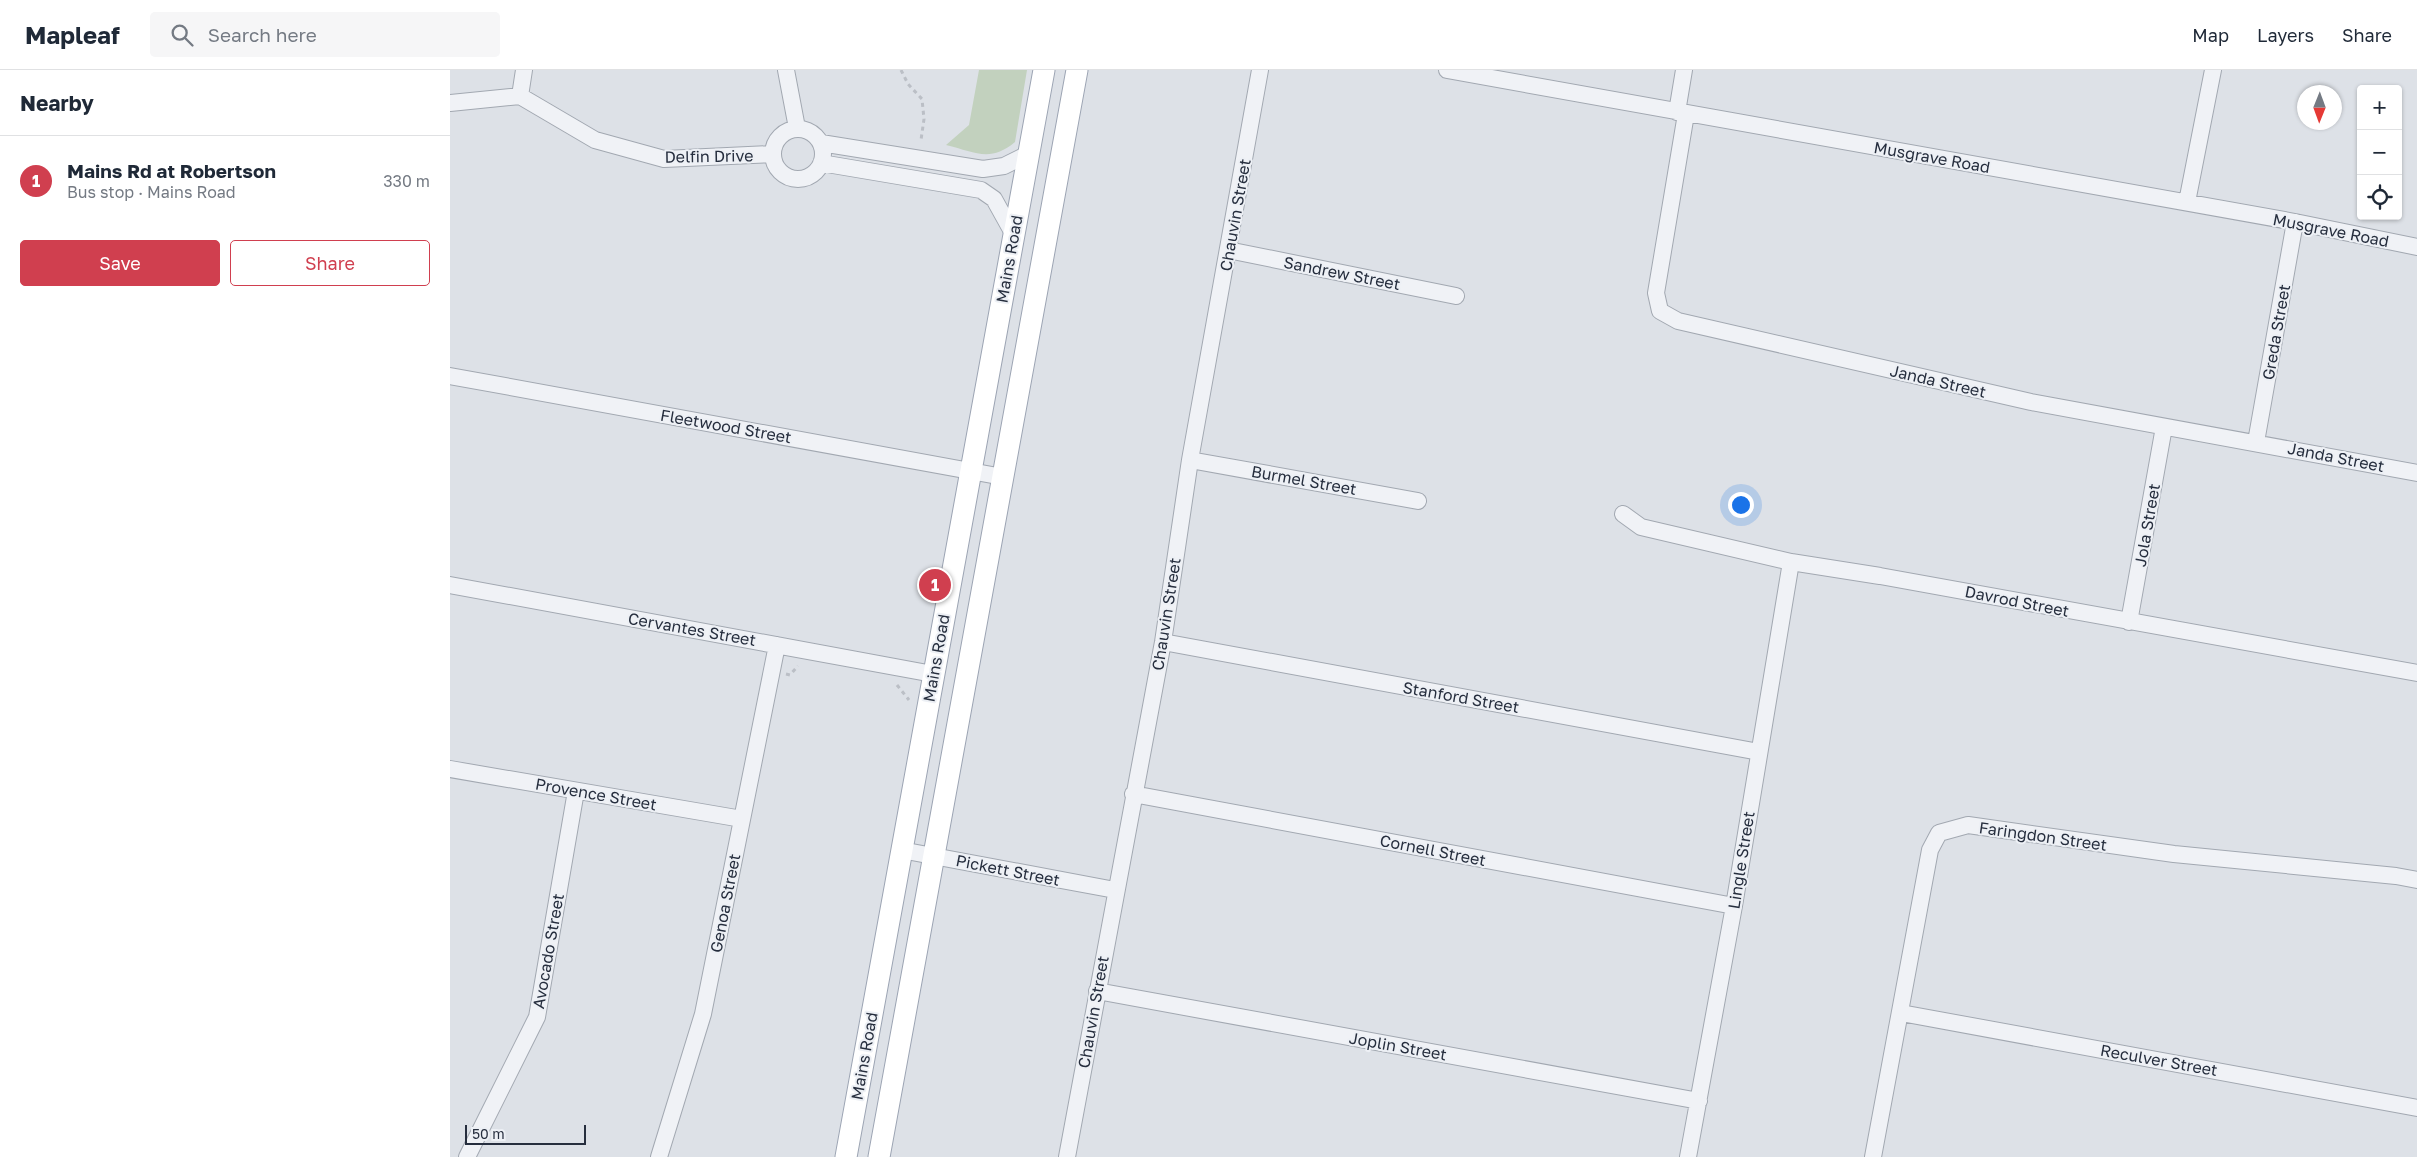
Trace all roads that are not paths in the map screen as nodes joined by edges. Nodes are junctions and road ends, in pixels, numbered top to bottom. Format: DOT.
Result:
graph roads {
  1 [pos="524,70"];
  2 [pos="786,70"];
  3 [pos="1044,70"];
  4 [pos="1077,70"];
  5 [pos="1260,70"];
  6 [pos="1447,70"];
  7 [pos="1684,70"];
  8 [pos="2212,70"];
  9 [pos="1490,74"];
  10 [pos="520,96"];
  11 [pos="450,103"];
  12 [pos="1682,113"];
  13 [pos="797,128"];
  14 [pos="821,143"];
  15 [pos="772,154"];
  16 [pos="1028,154"];
  17 [pos="821,163"];
  18 [pos="2187,202"];
  19 [pos="2295,222"];
  20 [pos="1014,235"];
  21 [pos="2417,247"];
  22 [pos="1228,250"];
  23 [pos="1456,296"];
  24 [pos="450,376"];
  25 [pos="2164,427"];
  26 [pos="2256,442"];
  27 [pos="1190,460"];
  28 [pos="970,471"];
  29 [pos="2417,473"];
  30 [pos="1003,477"];
  31 [pos="1418,501"];
  32 [pos="1623,514"];
  33 [pos="1791,562"];
  34 [pos="450,585"];
  35 [pos="2129,622"];
  36 [pos="1163,642"];
  37 [pos="777,645"];
  38 [pos="2417,673"];
  39 [pos="933,674"];
  40 [pos="1759,752"];
  41 [pos="450,769"];
  42 [pos="576,791"];
  43 [pos="1133,794"];
  44 [pos="742,820"];
  45 [pos="901,850"];
  46 [pos="934,856"];
  47 [pos="2417,880"];
  48 [pos="1115,890"];
  49 [pos="1734,906"];
  50 [pos="1097,991"];
  51 [pos="1901,1013"];
  52 [pos="1698,1101"];
  53 [pos="2417,1108"];
  54 [pos="467,1157"];
  55 [pos="659,1157"];
  56 [pos="846,1157"];
  57 [pos="879,1157"];
  58 [pos="1067,1157"];
  59 [pos="1688,1157"];
  60 [pos="1873,1157"];
  1 -- 10 [label="street"];
  2 -- 13 [label="street"];
  3 -- 16 [label="main road, Mains Road"];
  4 -- 30 [label="main road, Mains Road"];
  5 -- 22 [label="street, Chauvin Street"];
  6 -- 9 [label="street, Musgrave Road"];
  7 -- 12 [label="street, Janda Street"];
  8 -- 18 [label="street"];
  9 -- 12 [label="street, Musgrave Road"];
  10 -- 11 [label="street"];
  10 -- 15 [label="street, Delfin Drive"];
  12 -- 18 [label="street, Musgrave Road"];
  12 -- 25 [label="street, Janda Street"];
  13 -- 14 [label="street"];
  13 -- 15 [label="street"];
  14 -- 16 [label="street"];
  14 -- 17 [label="street"];
  15 -- 17 [label="street"];
  16 -- 20 [label="main road, Mains Road"];
  17 -- 20 [label="street"];
  18 -- 19 [label="street, Musgrave Road"];
  19 -- 21 [label="street, Musgrave Road"];
  19 -- 26 [label="street, Greda Street"];
  20 -- 28 [label="main road, Mains Road"];
  22 -- 23 [label="street, Sandrew Street"];
  22 -- 27 [label="street, Chauvin Street"];
  24 -- 28 [label="street, Fleetwood Street"];
  25 -- 26 [label="street, Janda Street"];
  25 -- 35 [label="street, Jola Street"];
  26 -- 29 [label="street, Janda Street"];
  27 -- 31 [label="street, Burmel Street"];
  27 -- 36 [label="street, Chauvin Street"];
  28 -- 30 [label="street, Fleetwood Street"];
  28 -- 39 [label="main road, Mains Road"];
  30 -- 46 [label="main road, Mains Road"];
  32 -- 33 [label="street, Davrod Street"];
  33 -- 35 [label="street, Davrod Street"];
  33 -- 40 [label="street, Lingle Street"];
  34 -- 37 [label="street, Cervantes Street"];
  35 -- 38 [label="street, Davrod Street"];
  36 -- 40 [label="street, Stanford Street"];
  36 -- 43 [label="street, Chauvin Street"];
  37 -- 39 [label="street, Cervantes Street"];
  37 -- 44 [label="street, Genoa Street"];
  39 -- 45 [label="main road, Mains Road"];
  40 -- 49 [label="street, Lingle Street"];
  41 -- 42 [label="street, Provence Street"];
  42 -- 44 [label="street, Provence Street"];
  42 -- 54 [label="street, Avocado Street"];
  43 -- 48 [label="street, Chauvin Street"];
  43 -- 49 [label="street, Cornell Street"];
  44 -- 55 [label="street, Genoa Street"];
  45 -- 46 [label="street, Pickett Street"];
  45 -- 56 [label="main road, Mains Road"];
  46 -- 48 [label="street, Pickett Street"];
  46 -- 57 [label="main road, Mains Road"];
  47 -- 51 [label="street, Faringdon Street"];
  48 -- 50 [label="street, Chauvin Street"];
  49 -- 52 [label="street, Lingle Street"];
  50 -- 52 [label="street, Joplin Street"];
  50 -- 58 [label="street, Chauvin Street"];
  51 -- 53 [label="street, Reculver Street"];
  51 -- 60 [label="street, Faringdon Street"];
  52 -- 59 [label="street, Lingle Street"];
}
